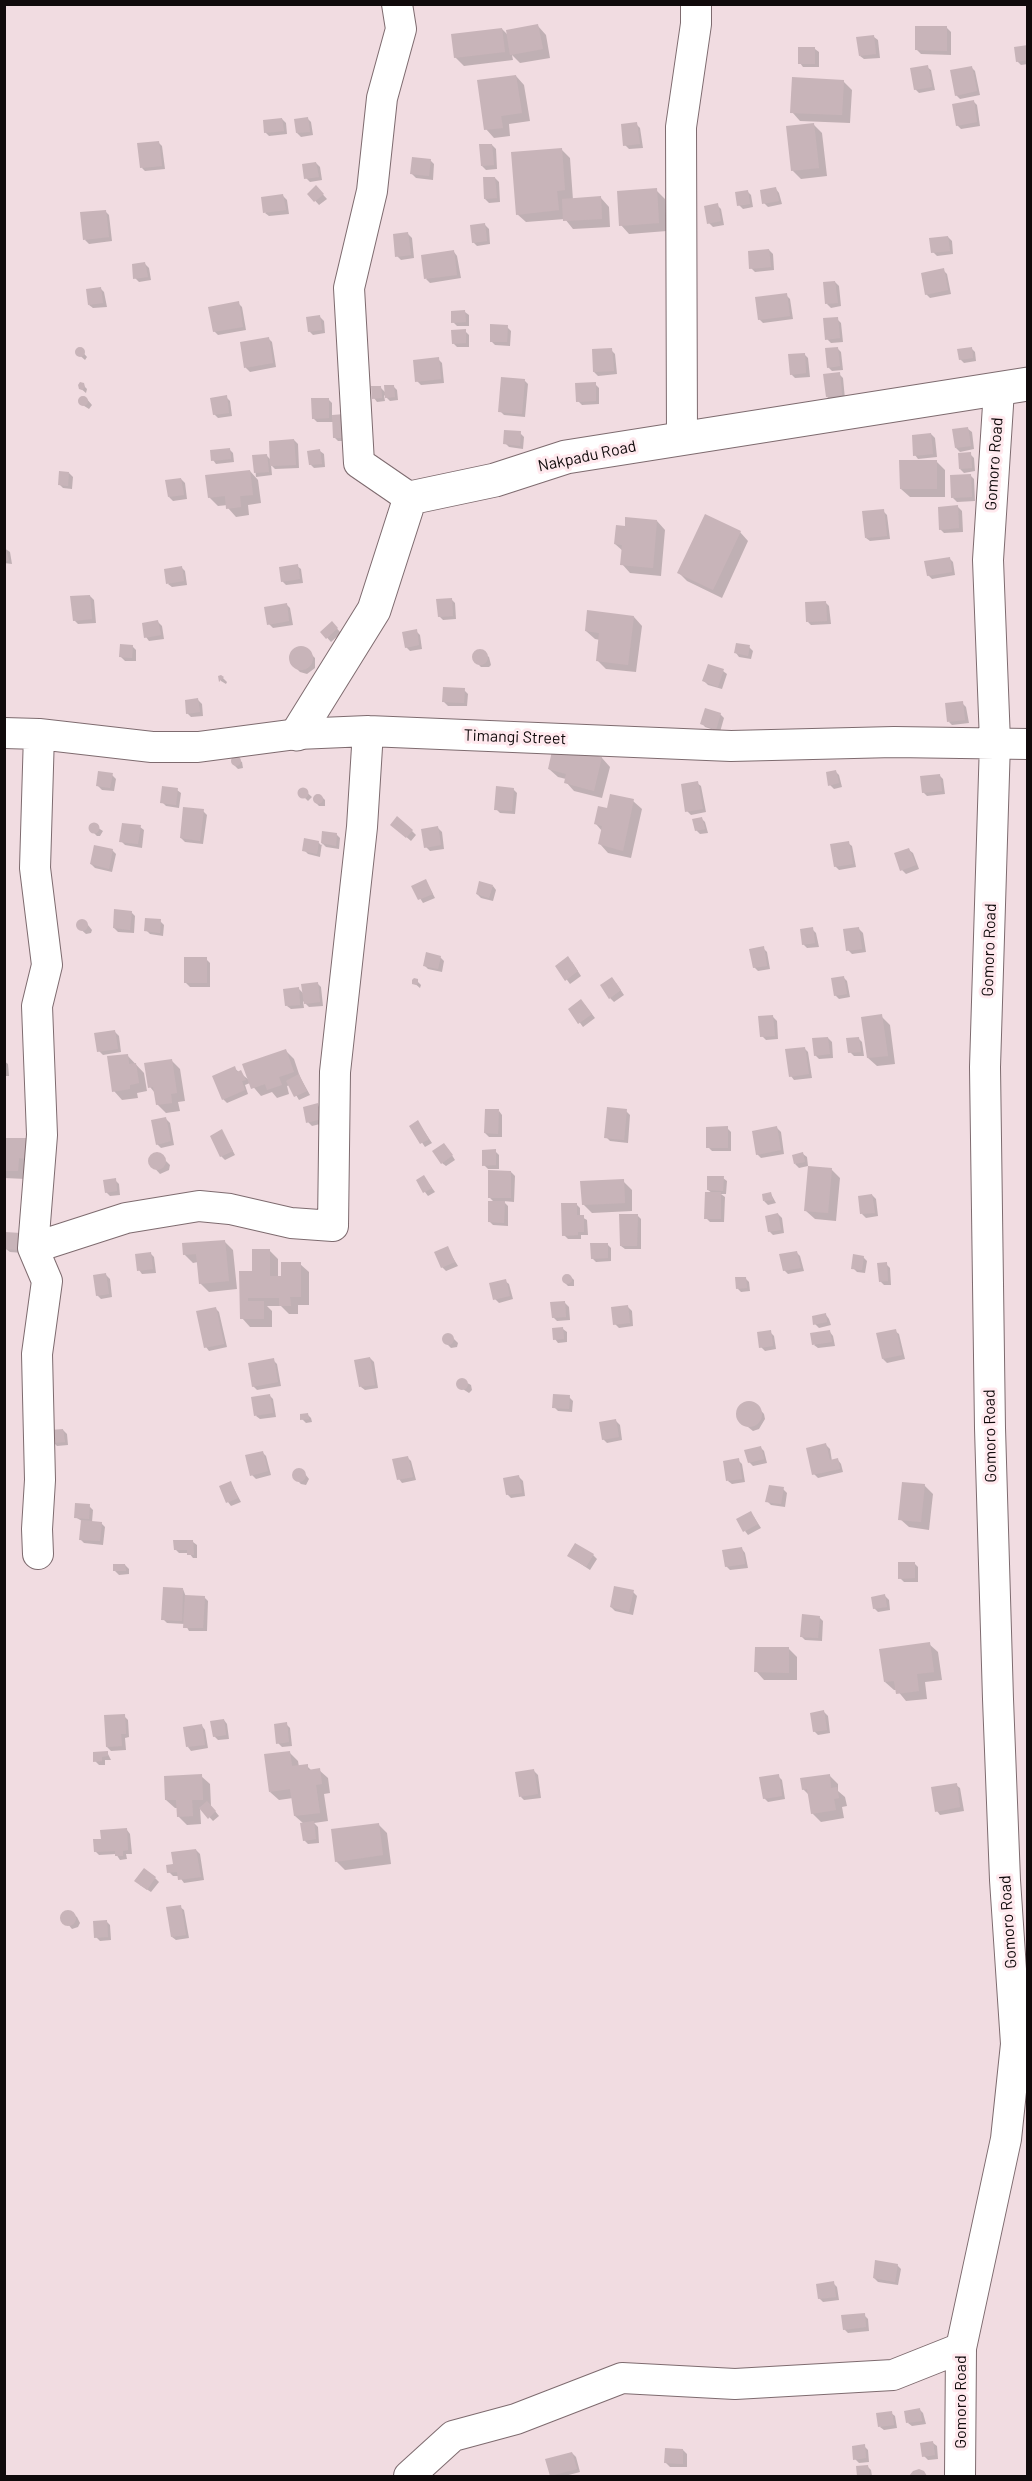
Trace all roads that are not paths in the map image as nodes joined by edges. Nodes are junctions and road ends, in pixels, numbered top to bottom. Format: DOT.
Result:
graph roads {
  1 [pos="397,4"];
  2 [pos="696,4"];
  3 [pos="1013,387"];
  4 [pos="681,438"];
  5 [pos="410,498"];
  6 [pos="368,731"];
  7 [pos="4,733"];
  8 [pos="39,734"];
  9 [pos="297,734"];
  10 [pos="995,742"];
  11 [pos="1028,744"];
  12 [pos="33,1248"];
  13 [pos="38,1554"];
  14 [pos="1017,2140"];
  15 [pos="961,2348"];
  16 [pos="409,2476"];
  17 [pos="960,2476"];
  1 -- 5 [label="street"];
  2 -- 4 [label="street"];
  3 -- 4 [label="street, Nakpadu Road"];
  3 -- 10 [label="street, Gomoro Road"];
  4 -- 5 [label="street, Nakpadu Road"];
  5 -- 9 [label="street"];
  6 -- 9 [label="street, Timangi Street"];
  6 -- 10 [label="street, Timangi Street"];
  6 -- 12 [label="street"];
  7 -- 8 [label="street, Timangi Street"];
  8 -- 9 [label="street, Timangi Street"];
  8 -- 12 [label="street"];
  10 -- 11 [label="street, Timangi Street"];
  10 -- 14 [label="street, Gomoro Road"];
  12 -- 13 [label="street"];
  14 -- 15 [label="street, Gomoro Road"];
  15 -- 16 [label="street"];
  15 -- 17 [label="street, Gomoro Road"];
}
